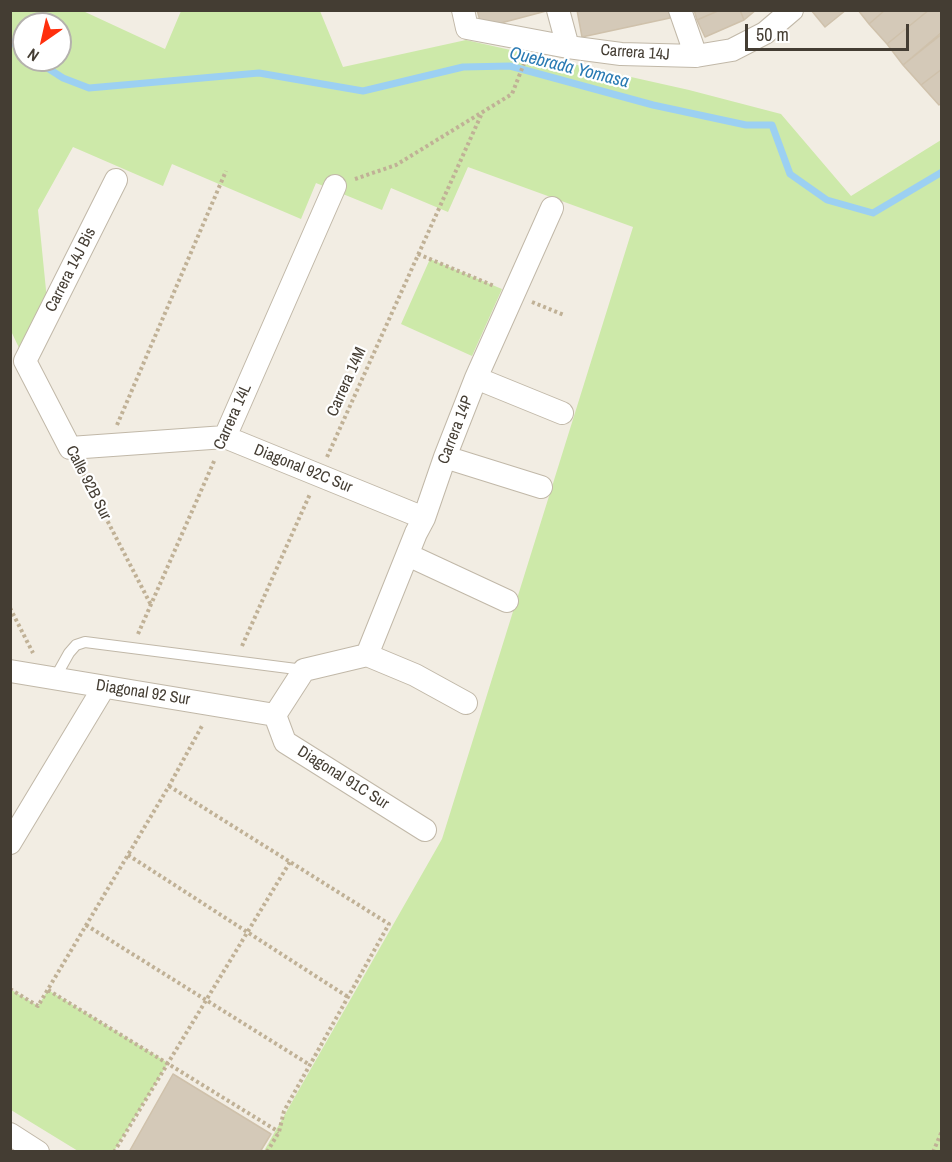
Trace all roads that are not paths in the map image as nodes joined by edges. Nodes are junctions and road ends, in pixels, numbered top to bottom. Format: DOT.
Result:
graph roads {
  1 [pos="558,10"];
  2 [pos="680,10"];
  3 [pos="792,10"];
  4 [pos="465,19"];
  5 [pos="568,47"];
  6 [pos="696,56"];
  7 [pos="116,180"];
  8 [pos="335,186"];
  9 [pos="552,208"];
  10 [pos="26,361"];
  11 [pos="476,378"];
  12 [pos="562,413"];
  13 [pos="225,437"];
  14 [pos="70,448"];
  15 [pos="445,458"];
  16 [pos="541,487"];
  17 [pos="424,518"];
  18 [pos="408,555"];
  19 [pos="507,601"];
  20 [pos="367,655"];
  21 [pos="304,670"];
  22 [pos="10,672"];
  23 [pos="50,678"];
  24 [pos="104,687"];
  25 [pos="466,703"];
  26 [pos="275,716"];
  27 [pos="425,830"];
  28 [pos="10,843"];
  29 [pos="10,1134"];
  30 [pos="38,1152"];
  1 -- 5 [label="street"];
  2 -- 6 [label="street"];
  3 -- 6 [label="street, Carrera 14J"];
  4 -- 5 [label="street, Carrera 14J"];
  5 -- 6 [label="street, Carrera 14J"];
  7 -- 10 [label="street, Carrera 14J Bis"];
  8 -- 13 [label="street, Carrera 14L"];
  9 -- 11 [label="street, Carrera 14P"];
  10 -- 14 [label="street, Calle 92B Sur"];
  11 -- 12 [label="street"];
  11 -- 15 [label="street, Carrera 14P"];
  13 -- 14 [label="street, Diagonal 92C Sur"];
  13 -- 17 [label="street, Diagonal 92C Sur"];
  15 -- 16 [label="street"];
  15 -- 17 [label="street, Carrera 14P"];
  17 -- 18 [label="street, Carrera 14P"];
  18 -- 19 [label="street"];
  18 -- 20 [label="street, Carrera 14P"];
  20 -- 21 [label="street"];
  20 -- 25 [label="street"];
  21 -- 23 [label="lane"];
  21 -- 26 [label="street"];
  22 -- 23 [label="street, Diagonal 92 Sur"];
  23 -- 24 [label="street, Diagonal 92 Sur"];
  24 -- 26 [label="street, Diagonal 92 Sur"];
  24 -- 28 [label="street"];
  26 -- 27 [label="street, Diagonal 91C Sur"];
  29 -- 30 [label="street"];
}
